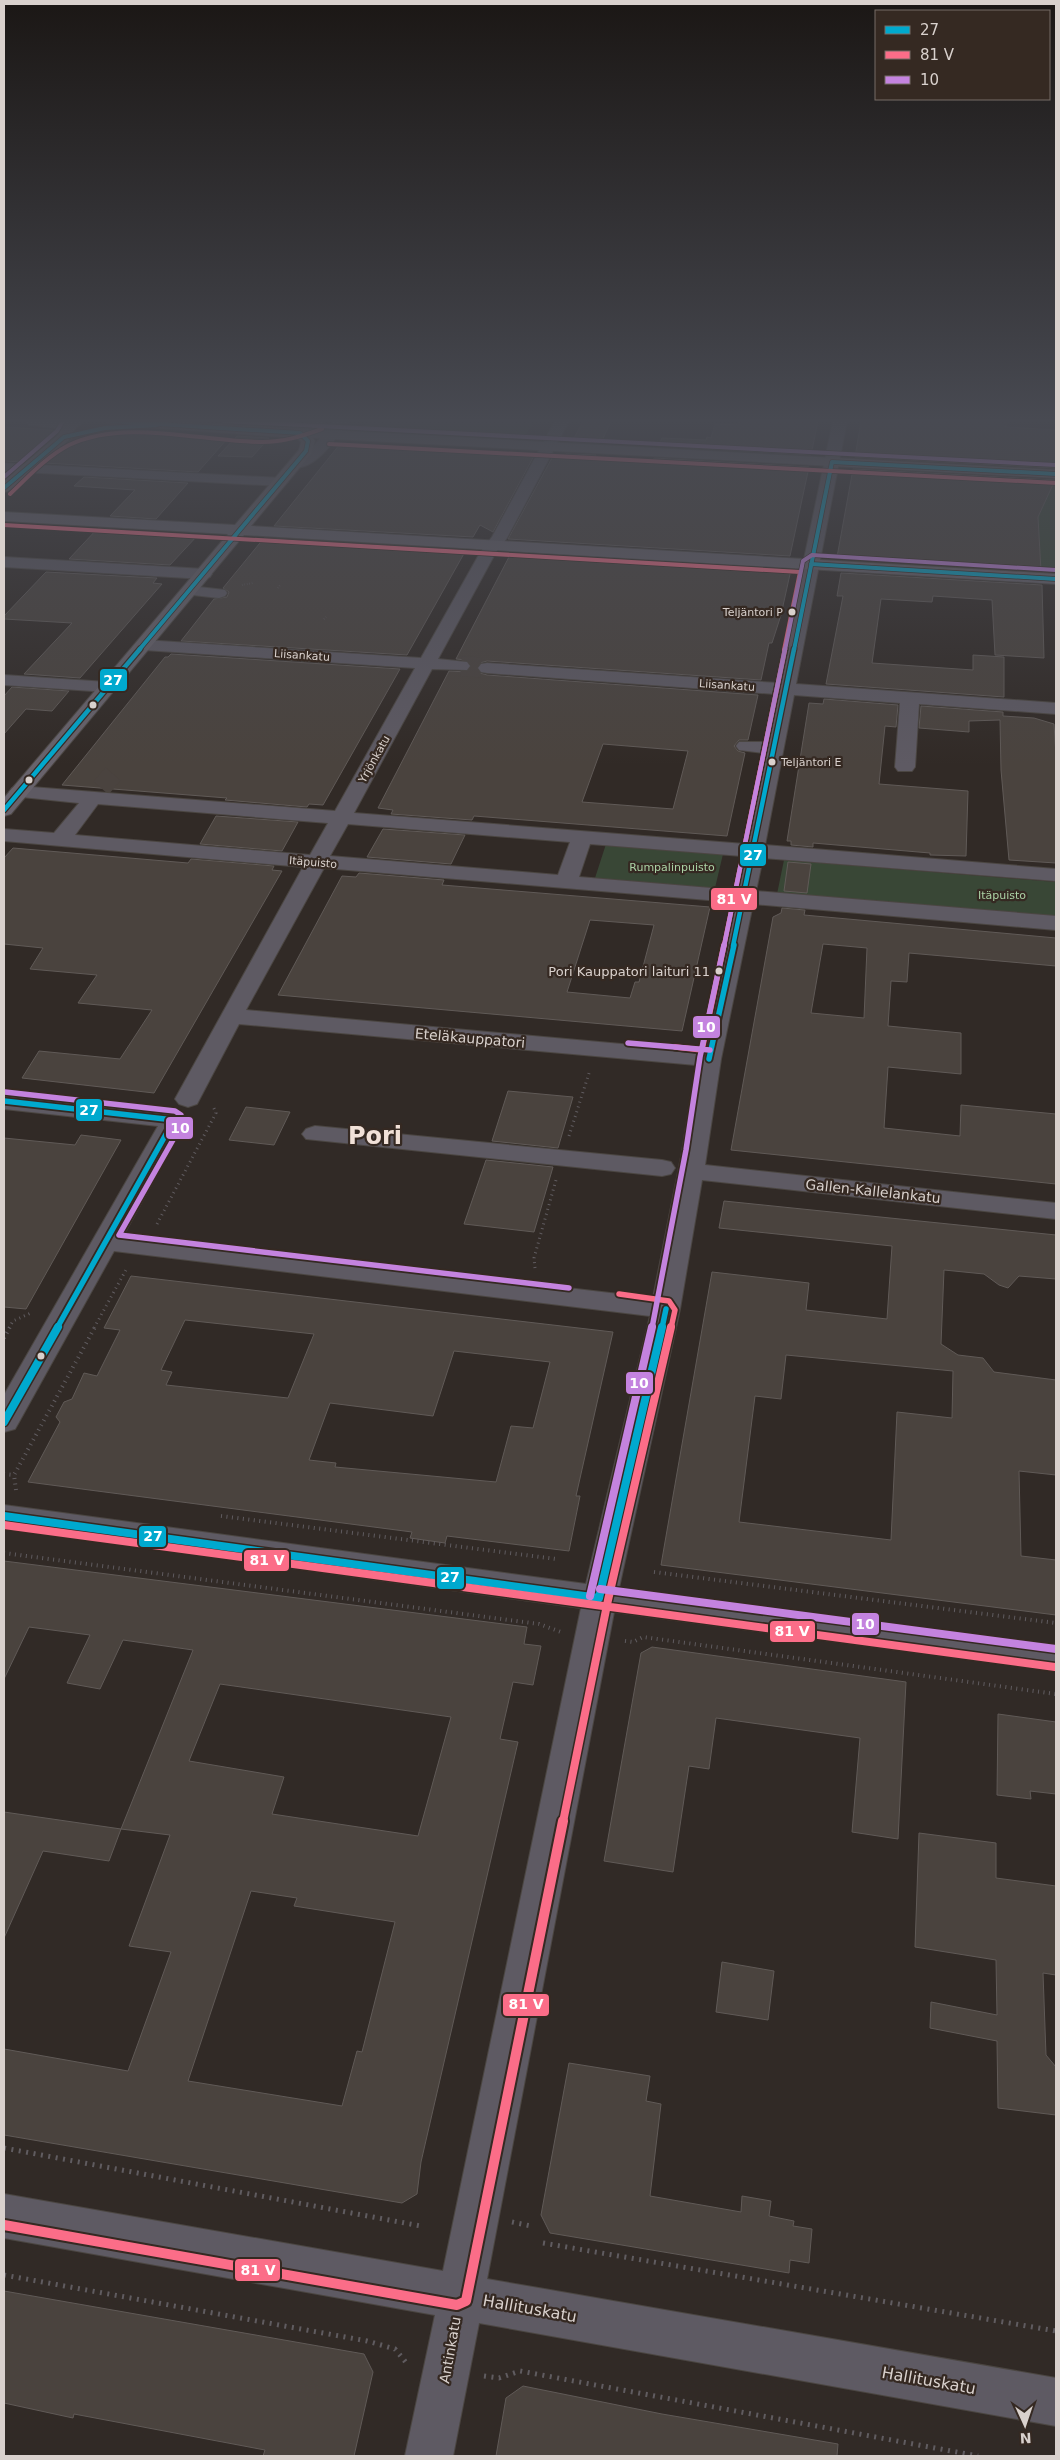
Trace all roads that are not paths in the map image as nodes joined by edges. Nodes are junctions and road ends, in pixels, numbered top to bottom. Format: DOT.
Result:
graph roads {
  1 [pos="234,536"];
  2 [pos="338,536"];
  3 [pos="500,536"];
  4 [pos="817,536"];
  5 [pos="495,545"];
  6 [pos="4,562"];
  7 [pos="811,564"];
  8 [pos="204,574"];
  9 [pos="1056,579"];
  10 [pos="190,591"];
  11 [pos="219,593"];
  12 [pos="144,645"];
  13 [pos="428,664"];
  14 [pos="461,666"];
  15 [pos="487,668"];
  16 [pos="4,680"];
  17 [pos="107,687"];
  18 [pos="786,689"];
  19 [pos="910,698"];
  20 [pos="1056,708"];
  21 [pos="746,746"];
  22 [pos="774,748"];
  23 [pos="904,767"];
  24 [pos="19,792"];
  25 [pos="97,793"];
  26 [pos="4,810"];
  27 [pos="342,818"];
  28 [pos="4,835"];
  29 [pos="582,836"];
  30 [pos="60,840"];
  31 [pos="754,850"];
  32 [pos="317,862"];
  33 [pos="1056,875"];
  34 [pos="566,882"];
  35 [pos="744,897"];
  36 [pos="1056,923"];
  37 [pos="231,1016"];
  38 [pos="709,1059"];
  39 [pos="4,1102"];
  40 [pos="181,1109"];
  41 [pos="315,1134"];
  42 [pos="662,1168"];
  43 [pos="690,1171"];
  44 [pos="1056,1211"];
  45 [pos="105,1242"];
  46 [pos="666,1309"];
  47 [pos="4,1422"];
  48 [pos="11,1501"];
  49 [pos="599,1598"];
  50 [pos="1056,1658"];
  51 [pos="4,2216"];
  52 [pos="459,2296"];
  53 [pos="1056,2402"];
  54 [pos="430,2456"];
  1 -- 8 [label="main road"];
  2 -- 5 [label="main road"];
  3 -- 5 [label="street, Yrjönkatu"];
  4 -- 7 [label="street, Antinkatu"];
  5 -- 7 [label="main road"];
  5 -- 13 [label="street, Yrjönkatu"];
  6 -- 8 [label="street"];
  7 -- 9 [label="main road"];
  7 -- 18 [label="street, Antinkatu"];
  8 -- 10 [label="main road"];
  10 -- 11 [label="street"];
  10 -- 12 [label="main road"];
  12 -- 13 [label="street, Liisankatu"];
  12 -- 17 [label="main road"];
  13 -- 14 [label="street, Liisankatu"];
  13 -- 27 [label="street, Yrjönkatu"];
  15 -- 18 [label="street, Liisankatu"];
  16 -- 17 [label="street"];
  17 -- 24 [label="main road"];
  18 -- 19 [label="street, Liisankatu"];
  18 -- 22 [label="street, Antinkatu"];
  19 -- 20 [label="street, Liisankatu"];
  19 -- 23 [label="street"];
  21 -- 22 [label="street"];
  22 -- 31 [label="street, Antinkatu"];
  24 -- 25 [label="street"];
  24 -- 26 [label="main road"];
  25 -- 27 [label="street"];
  25 -- 30 [label="street"];
  27 -- 29 [label="street"];
  27 -- 32 [label="street, Yrjönkatu"];
  28 -- 30 [label="street, Itäpuisto"];
  29 -- 31 [label="street"];
  29 -- 34 [label="street"];
  30 -- 32 [label="street, Itäpuisto"];
  31 -- 33 [label="street"];
  31 -- 35 [label="street, Antinkatu"];
  32 -- 34 [label="street, Itäpuisto"];
  32 -- 37 [label="street, Yrjönkatu"];
  34 -- 35 [label="street, Itäpuisto"];
  35 -- 36 [label="street, Itäpuisto"];
  35 -- 38 [label="street, Antinkatu"];
  37 -- 38 [label="street, Eteläkauppatori"];
  37 -- 40 [label="street, Yrjönkatu"];
  38 -- 43 [label="street, Antinkatu"];
  39 -- 40 [label="street"];
  40 -- 45 [label="street, Yrjönkatu"];
  41 -- 42 [label="street"];
  43 -- 44 [label="street, Gallen-Kallelankatu"];
  43 -- 46 [label="street, Antinkatu"];
  45 -- 46 [label="street"];
  45 -- 47 [label="street, Yrjönkatu"];
  46 -- 49 [label="street, Antinkatu"];
  48 -- 49 [label="street"];
  49 -- 50 [label="street"];
  49 -- 52 [label="street, Antinkatu"];
  51 -- 52 [label="street, Hallituskatu"];
  52 -- 53 [label="street, Hallituskatu"];
  52 -- 54 [label="street, Antinkatu"];
}
